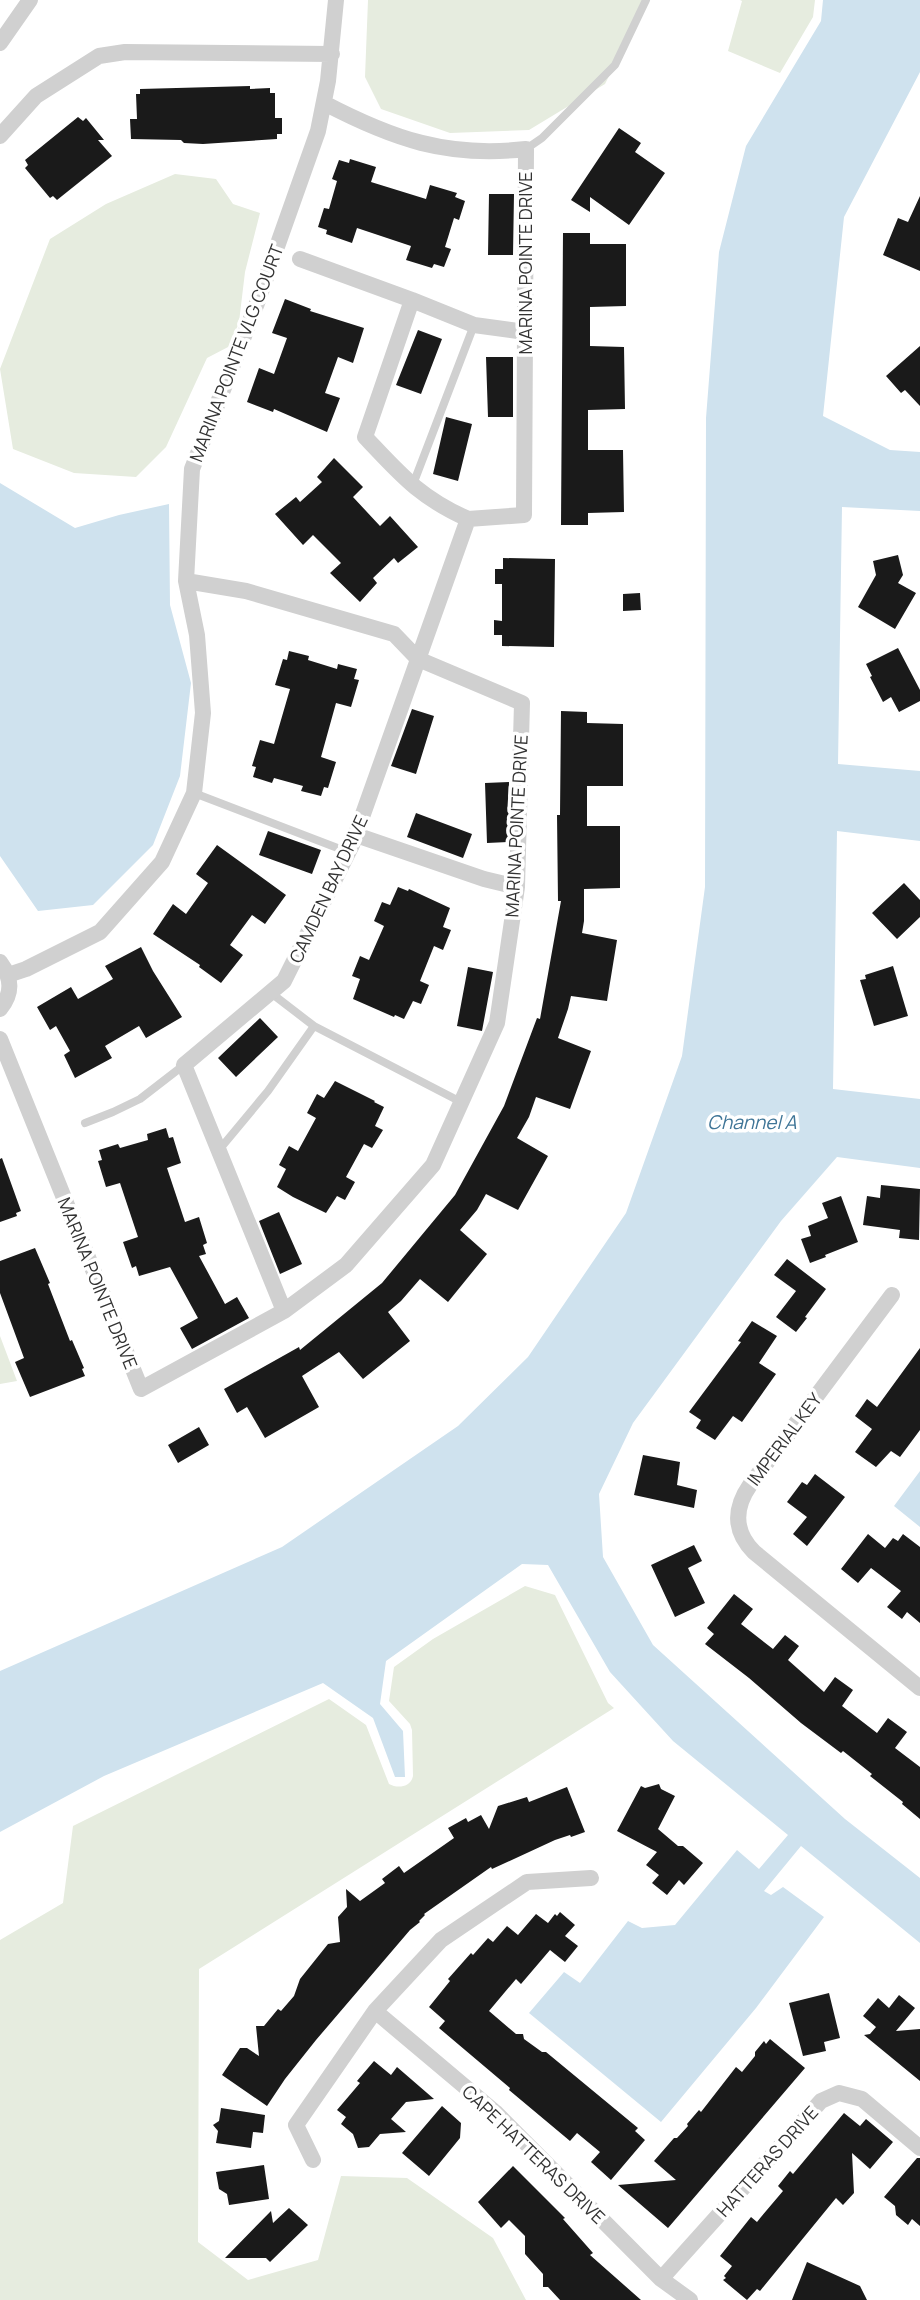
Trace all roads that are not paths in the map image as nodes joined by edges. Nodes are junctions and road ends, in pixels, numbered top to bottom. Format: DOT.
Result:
graph roads {
  1 [pos="30,0"];
  2 [pos="336,0"];
  3 [pos="646,0"];
  4 [pos="0,43"];
  5 [pos="332,54"];
  6 [pos="324,103"];
  7 [pos="0,136"];
  8 [pos="526,149"];
  9 [pos="300,259"];
  10 [pos="412,300"];
  11 [pos="474,325"];
  12 [pos="525,332"];
  13 [pos="412,487"];
  14 [pos="468,519"];
  15 [pos="186,581"];
  16 [pos="418,659"];
  17 [pos="194,793"];
  18 [pos="356,835"];
  19 [pos="349,853"];
  20 [pos="517,887"];
  21 [pos="4,969"];
  22 [pos="271,993"];
  23 [pos="0,1009"];
  24 [pos="314,1026"];
  25 [pos="0,1039"];
  26 [pos="184,1065"];
  27 [pos="461,1102"];
  28 [pos="85,1123"];
  29 [pos="219,1150"];
  30 [pos="892,1295"];
  31 [pos="284,1311"];
  32 [pos="920,1688"];
  33 [pos="591,1878"];
  34 [pos="375,2011"];
  35 [pos="920,2148"];
  36 [pos="313,2160"];
  37 [pos="661,2279"];
  38 [pos="690,2300"];
  1 -- 4 [label="street"];
  2 -- 5 [label="street"];
  3 -- 8 [label="lane"];
  5 -- 6 [label="street"];
  5 -- 7 [label="street"];
  6 -- 8 [label="street, MARINA POINTE DRIVE"];
  6 -- 15 [label="street, MARINA POINTE VLG COURT"];
  8 -- 12 [label="street, MARINA POINTE DRIVE"];
  9 -- 10 [label="street"];
  10 -- 11 [label="street"];
  10 -- 13 [label="street"];
  11 -- 12 [label="street"];
  11 -- 13 [label="lane"];
  12 -- 14 [label="street, MARINA POINTE DRIVE"];
  13 -- 14 [label="street"];
  14 -- 16 [label="street"];
  15 -- 16 [label="street"];
  15 -- 17 [label="street, MARINA POINTE VLG COURT"];
  16 -- 18 [label="street, CAMDEN BAY DRIVE"];
  16 -- 20 [label="street, MARINA POINTE DRIVE"];
  17 -- 19 [label="lane"];
  17 -- 21 [label="street, MARINA POINTE VLG COURT"];
  18 -- 19 [label="street, CAMDEN BAY DRIVE"];
  18 -- 20 [label="street"];
  19 -- 22 [label="street, CAMDEN BAY DRIVE"];
  20 -- 27 [label="street, MARINA POINTE DRIVE"];
  21 -- 23 [label="street"];
  22 -- 24 [label="lane"];
  22 -- 26 [label="street, CAMDEN BAY DRIVE"];
  24 -- 27 [label="lane"];
  24 -- 29 [label="lane"];
  25 -- 31 [label="street, MARINA POINTE DRIVE"];
  26 -- 28 [label="lane"];
  26 -- 29 [label="street"];
  27 -- 31 [label="street, MARINA POINTE DRIVE"];
  29 -- 31 [label="street"];
  30 -- 32 [label="street, IMPERIAL KEY"];
  33 -- 34 [label="street"];
  34 -- 36 [label="street"];
  34 -- 37 [label="street, CAPE HATTERAS DRIVE"];
  35 -- 37 [label="street, HATTERAS DRIVE"];
  37 -- 38 [label="street, CAPE HATTERAS DRIVE"];
}
